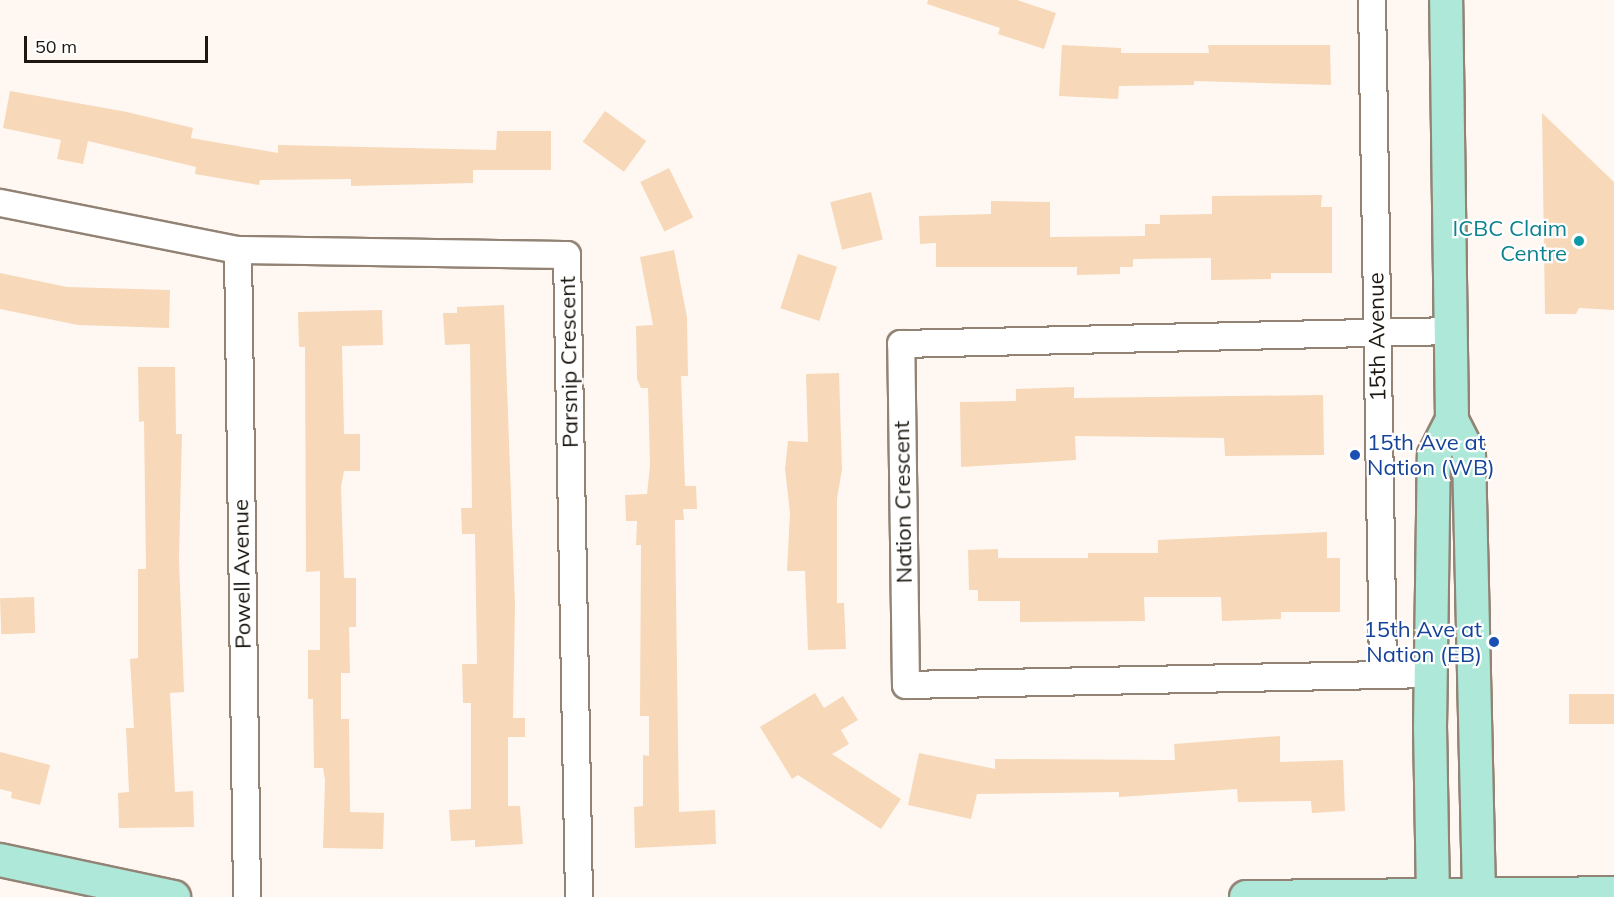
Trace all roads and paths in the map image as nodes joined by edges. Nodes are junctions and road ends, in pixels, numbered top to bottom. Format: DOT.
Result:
graph roads {
  1 [pos="1372,0"];
  2 [pos="1446,0"];
  3 [pos="0,202"];
  4 [pos="238,250"];
  5 [pos="1451,332"];
  6 [pos="1377,333"];
  7 [pos="1452,420"];
  8 [pos="1383,674"];
  9 [pos="1431,674"];
  10 [pos="0,860"];
  11 [pos="1614,893"];
  12 [pos="1433,896"];
  13 [pos="1479,896"];
  14 [pos="174,897"];
  15 [pos="247,897"];
  16 [pos="579,897"];
  17 [pos="1246,897"];
  1 -- 6 [label="street, 15th Avenue"];
  2 -- 5 [label="main road"];
  3 -- 4 [label="street, Parsnip Crescent"];
  4 -- 15 [label="street, Powell Avenue"];
  4 -- 16 [label="street, Parsnip Crescent"];
  5 -- 6 [label="street, Nation Crescent"];
  5 -- 7 [label="main road"];
  6 -- 8 [label="street, 15th Avenue"];
  6 -- 8 [label="street, Nation Crescent"];
  7 -- 9 [label="main road"];
  7 -- 13 [label="main road"];
  8 -- 9 [label="street, Nation Crescent"];
  9 -- 12 [label="main road"];
  10 -- 14 [label="main road"];
  11 -- 13 [label="main road"];
  12 -- 13 [label="main road"];
  12 -- 17 [label="main road"];
}
